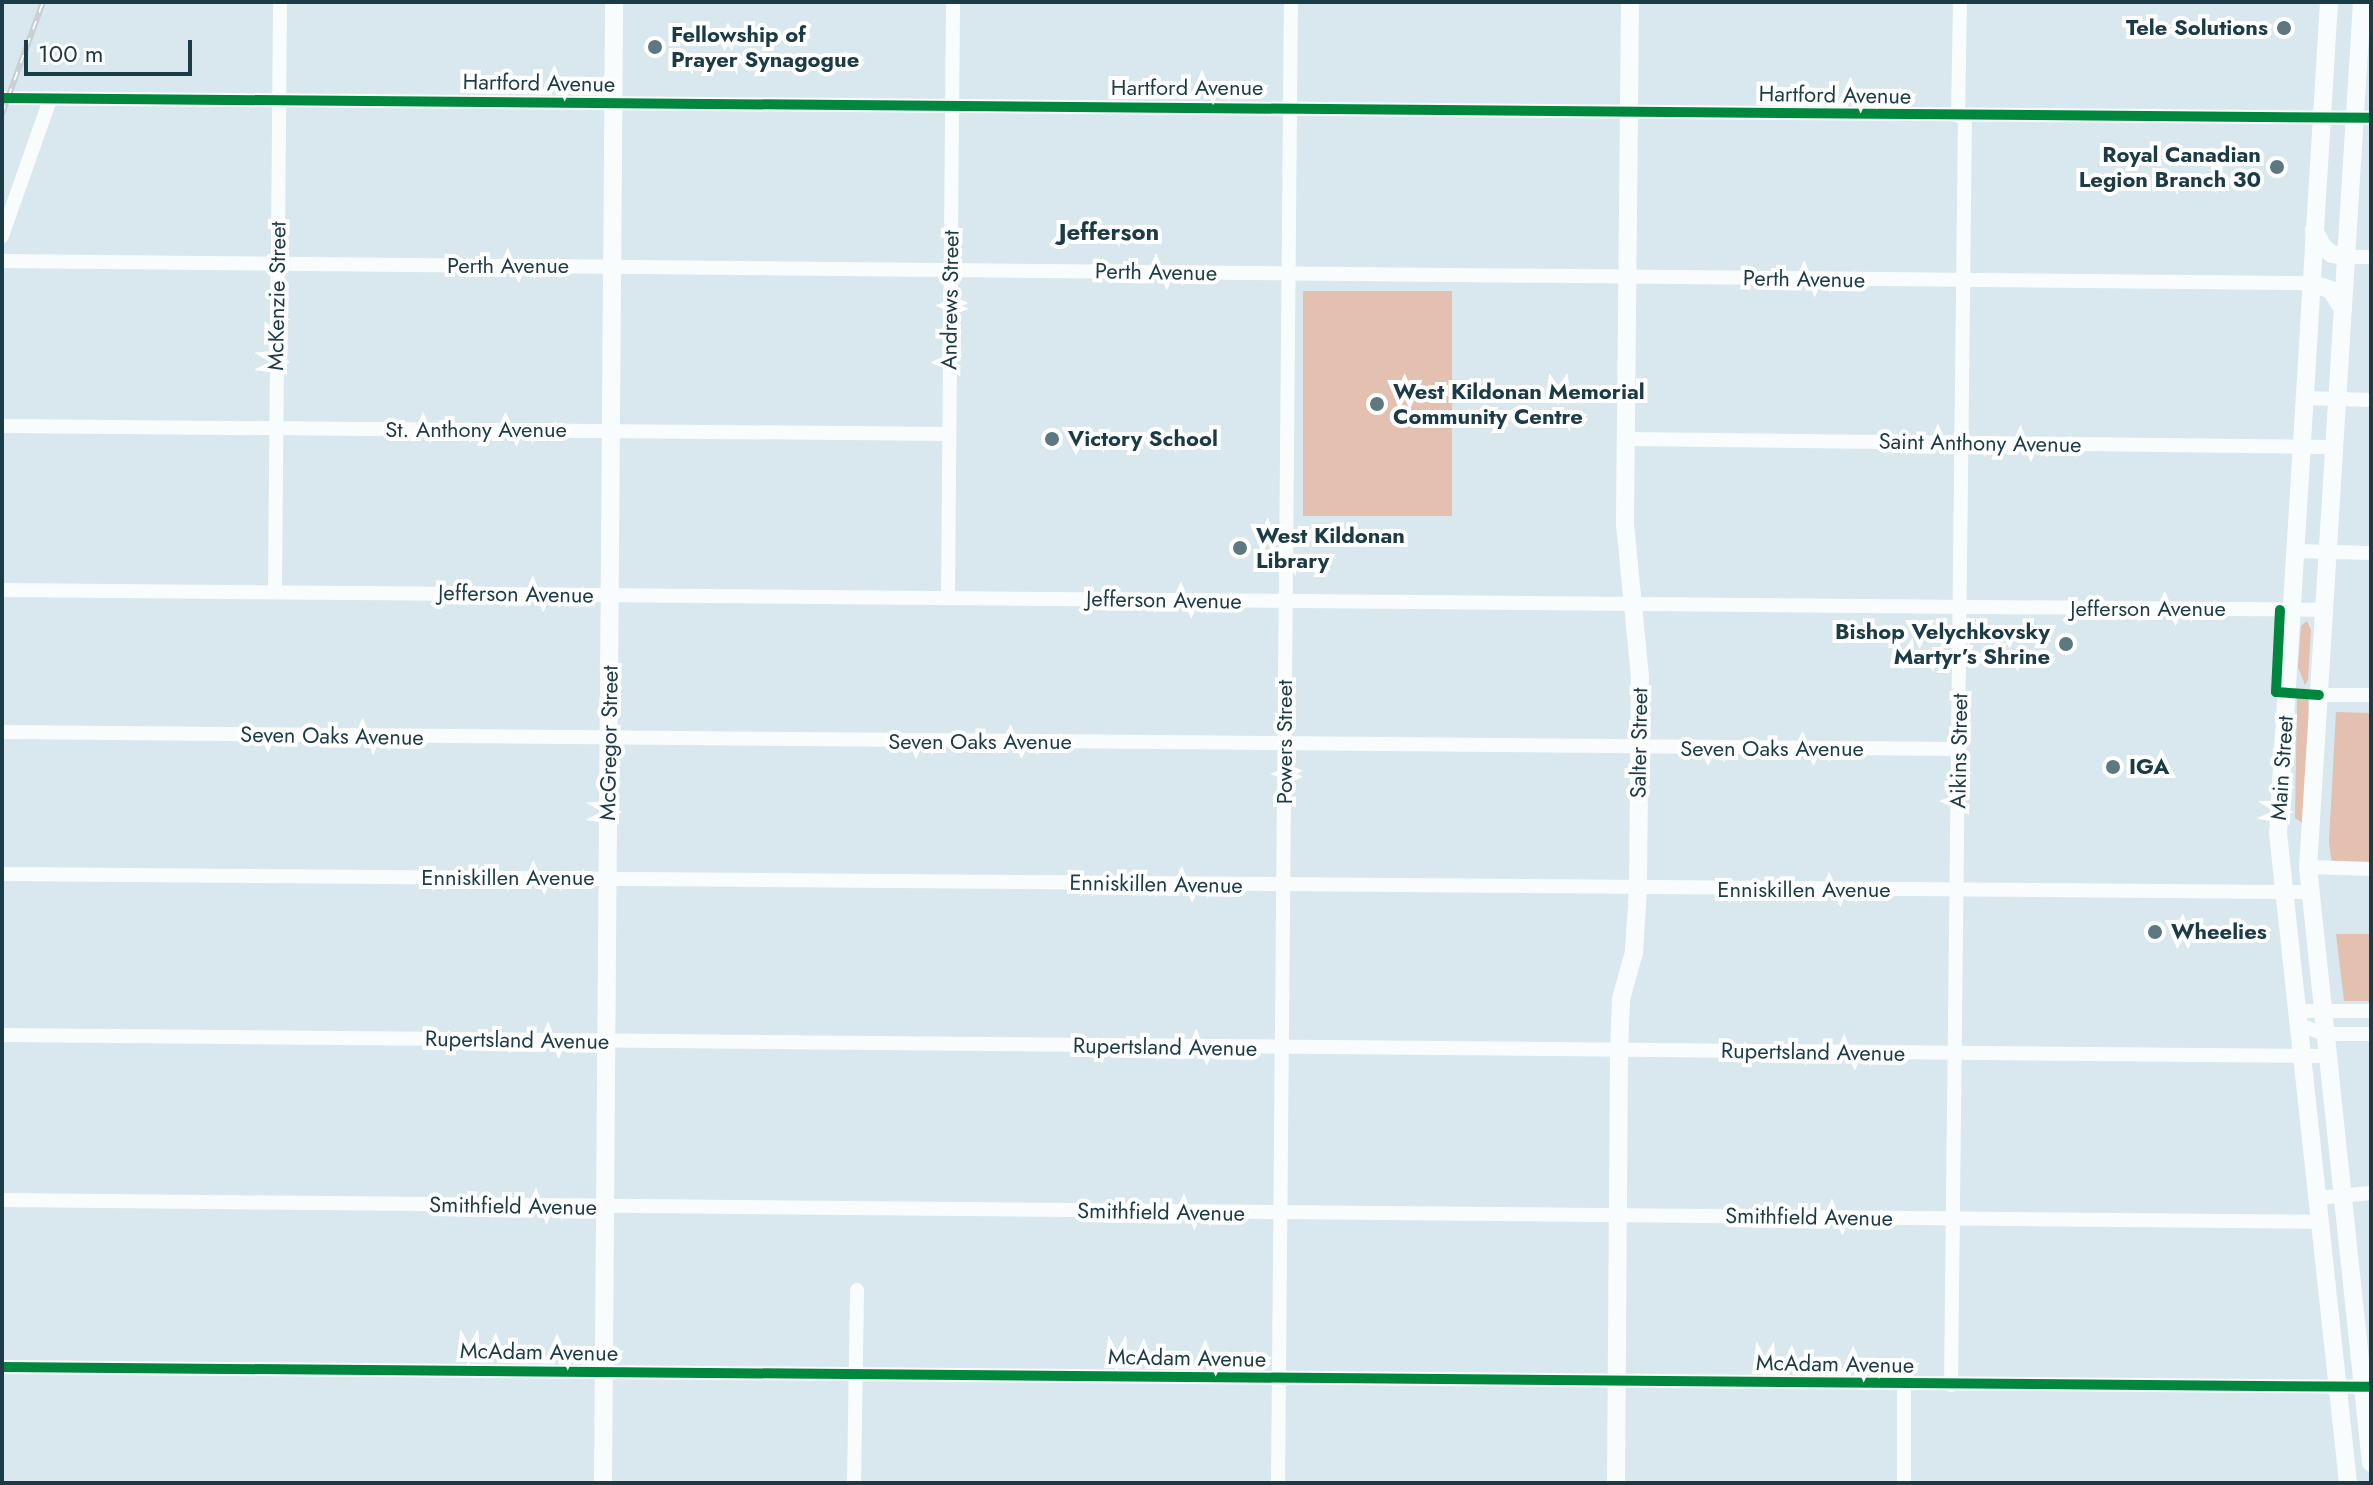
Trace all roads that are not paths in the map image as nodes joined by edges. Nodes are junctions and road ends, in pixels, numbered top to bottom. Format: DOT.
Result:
graph roads {
  1 [pos="280,2"];
  2 [pos="614,2"];
  3 [pos="953,2"];
  4 [pos="1291,2"];
  5 [pos="1630,2"];
  6 [pos="1960,2"];
  7 [pos="2329,2"];
  8 [pos="2362,2"];
  9 [pos="2,98"];
  10 [pos="280,99"];
  11 [pos="50,100"];
  12 [pos="613,103"];
  13 [pos="953,107"];
  14 [pos="1290,109"];
  15 [pos="1629,113"];
  16 [pos="1961,116"];
  17 [pos="2363,118"];
  18 [pos="2323,120"];
  19 [pos="2314,230"];
  20 [pos="2,236"];
  21 [pos="2347,257"];
  22 [pos="2371,257"];
  23 [pos="2,261"];
  24 [pos="277,264"];
  25 [pos="612,267"];
  26 [pos="951,269"];
  27 [pos="1289,273"];
  28 [pos="1627,277"];
  29 [pos="1964,280"];
  30 [pos="2310,283"];
  31 [pos="2343,309"];
  32 [pos="2304,398"];
  33 [pos="2337,399"];
  34 [pos="2371,400"];
  35 [pos="2,426"];
  36 [pos="274,429"];
  37 [pos="611,430"];
  38 [pos="949,434"];
  39 [pos="1626,439"];
  40 [pos="1963,443"];
  41 [pos="2302,447"];
  42 [pos="2335,447"];
  43 [pos="2295,551"];
  44 [pos="2329,552"];
  45 [pos="2371,553"];
  46 [pos="2,590"];
  47 [pos="275,590"];
  48 [pos="611,596"];
  49 [pos="948,598"];
  50 [pos="1286,602"];
  51 [pos="1630,603"];
  52 [pos="1960,608"];
  53 [pos="2291,610"];
  54 [pos="2325,610"];
  55 [pos="2319,695"];
  56 [pos="2371,695"];
  57 [pos="2,732"];
  58 [pos="609,739"];
  59 [pos="1284,745"];
  60 [pos="1639,748"];
  61 [pos="1959,749"];
  62 [pos="2280,804"];
  63 [pos="2311,827"];
  64 [pos="2308,867"];
  65 [pos="2371,869"];
  66 [pos="2,874"];
  67 [pos="608,878"];
  68 [pos="1283,885"];
  69 [pos="1638,889"];
  70 [pos="1957,891"];
  71 [pos="2309,892"];
  72 [pos="2284,893"];
  73 [pos="2323,1011"];
  74 [pos="2371,1011"];
  75 [pos="2296,1017"];
  76 [pos="2325,1034"];
  77 [pos="2371,1034"];
  78 [pos="2,1035"];
  79 [pos="605,1041"];
  80 [pos="1282,1048"];
  81 [pos="1619,1051"];
  82 [pos="1954,1054"];
  83 [pos="2301,1056"];
  84 [pos="2327,1056"];
  85 [pos="2342,1193"];
  86 [pos="2371,1193"];
  87 [pos="2317,1198"];
  88 [pos="2,1200"];
  89 [pos="605,1207"];
  90 [pos="1281,1213"];
  91 [pos="1617,1215"];
  92 [pos="1952,1219"];
  93 [pos="2320,1222"];
  94 [pos="857,1290"];
  95 [pos="2,1367"];
  96 [pos="604,1372"];
  97 [pos="856,1375"];
  98 [pos="1279,1379"];
  99 [pos="1617,1382"];
  100 [pos="1904,1384"];
  101 [pos="1951,1385"];
  102 [pos="2367,1386"];
  103 [pos="2338,1388"];
  104 [pos="2371,1463"];
  105 [pos="603,1483"];
  106 [pos="854,1483"];
  107 [pos="1278,1483"];
  108 [pos="1616,1483"];
  109 [pos="1904,1483"];
  110 [pos="2348,1483"];
  1 -- 10 [label="street, McKenzie Street"];
  2 -- 12 [label="main road, McGregor Street"];
  3 -- 13 [label="street, Andrews Street"];
  4 -- 14 [label="street, Powers Street"];
  5 -- 15 [label="main road, Salter Street"];
  6 -- 16 [label="street, Aikins Street"];
  7 -- 18 [label="main road, Main Street"];
  8 -- 17 [label="main road, Main Street"];
  9 -- 11 [label="street, Hartford Avenue"];
  10 -- 11 [label="street, Hartford Avenue"];
  10 -- 12 [label="street, Hartford Avenue"];
  10 -- 24 [label="street, McKenzie Street"];
  11 -- 20 [label="street"];
  12 -- 13 [label="street, Hartford Avenue"];
  12 -- 25 [label="main road, McGregor Street"];
  13 -- 14 [label="street, Hartford Avenue"];
  13 -- 26 [label="street, Andrews Street"];
  14 -- 15 [label="street, Hartford Avenue"];
  14 -- 27 [label="street, Powers Street"];
  15 -- 16 [label="street, Hartford Avenue"];
  15 -- 28 [label="main road, Salter Street"];
  16 -- 18 [label="street, Hartford Avenue"];
  16 -- 29 [label="street, Aikins Street"];
  17 -- 18 [label="street, Hartford Avenue"];
  17 -- 21 [label="main road, Main Street"];
  18 -- 19 [label="main road, Main Street"];
  19 -- 21 [label="main road"];
  19 -- 30 [label="main road, Main Street"];
  21 -- 22 [label="street"];
  21 -- 31 [label="main road, Main Street"];
  23 -- 24 [label="street, Perth Avenue"];
  24 -- 25 [label="street, Perth Avenue"];
  24 -- 36 [label="street, McKenzie Street"];
  25 -- 26 [label="street, Perth Avenue"];
  25 -- 37 [label="main road, McGregor Street"];
  26 -- 27 [label="street, Perth Avenue"];
  26 -- 38 [label="street, Andrews Street"];
  27 -- 28 [label="street, Perth Avenue"];
  27 -- 50 [label="street, Powers Street"];
  28 -- 29 [label="street, Perth Avenue"];
  28 -- 39 [label="main road, Salter Street"];
  29 -- 30 [label="street, Perth Avenue"];
  29 -- 40 [label="street, Aikins Street"];
  30 -- 31 [label="main road"];
  30 -- 32 [label="main road, Main Street"];
  31 -- 33 [label="main road, Main Street"];
  32 -- 33 [label="street"];
  32 -- 41 [label="main road, Main Street"];
  33 -- 34 [label="street"];
  33 -- 42 [label="main road, Main Street"];
  35 -- 36 [label="street, St. Anthony Avenue"];
  36 -- 37 [label="street, St. Anthony Avenue"];
  36 -- 47 [label="street, McKenzie Street"];
  37 -- 38 [label="street, St. Anthony Avenue"];
  37 -- 48 [label="main road, McGregor Street"];
  38 -- 49 [label="street, Andrews Street"];
  39 -- 40 [label="street, Saint Anthony Avenue"];
  39 -- 51 [label="main road, Salter Street"];
  40 -- 41 [label="street, Saint Anthony Avenue"];
  40 -- 52 [label="street, Aikins Street"];
  41 -- 42 [label="street, Saint Anthony Avenue"];
  41 -- 43 [label="main road, Main Street"];
  42 -- 44 [label="main road, Main Street"];
  43 -- 44 [label="street"];
  43 -- 53 [label="main road, Main Street"];
  44 -- 45 [label="street"];
  44 -- 54 [label="main road, Main Street"];
  46 -- 47 [label="street, Jefferson Avenue"];
  47 -- 48 [label="street, Jefferson Avenue"];
  48 -- 49 [label="street, Jefferson Avenue"];
  48 -- 58 [label="main road, McGregor Street"];
  49 -- 50 [label="street, Jefferson Avenue"];
  50 -- 51 [label="street, Jefferson Avenue"];
  50 -- 59 [label="street, Powers Street"];
  51 -- 52 [label="street, Jefferson Avenue"];
  51 -- 60 [label="main road, Salter Street"];
  52 -- 53 [label="street, Jefferson Avenue"];
  52 -- 61 [label="street, Aikins Street"];
  53 -- 54 [label="street, Jefferson Avenue"];
  53 -- 62 [label="main road, Main Street"];
  54 -- 55 [label="main road, Main Street"];
  55 -- 56 [label="street"];
  55 -- 63 [label="main road, Main Street"];
  57 -- 58 [label="street, Seven Oaks Avenue"];
  58 -- 59 [label="street, Seven Oaks Avenue"];
  58 -- 67 [label="main road, McGregor Street"];
  59 -- 60 [label="street, Seven Oaks Avenue"];
  59 -- 68 [label="street, Powers Street"];
  60 -- 61 [label="street, Seven Oaks Avenue"];
  60 -- 69 [label="main road, Salter Street"];
  61 -- 70 [label="street, Aikins Street"];
  62 -- 63 [label="main road"];
  62 -- 72 [label="main road, Main Street"];
  63 -- 64 [label="main road, Main Street"];
  64 -- 65 [label="street"];
  64 -- 71 [label="main road, Main Street"];
  66 -- 67 [label="street, Enniskillen Avenue"];
  67 -- 68 [label="street, Enniskillen Avenue"];
  67 -- 79 [label="main road, McGregor Street"];
  68 -- 69 [label="street, Enniskillen Avenue"];
  68 -- 80 [label="street, Powers Street"];
  69 -- 70 [label="street, Enniskillen Avenue"];
  69 -- 81 [label="main road, Salter Street"];
  70 -- 72 [label="street, Enniskillen Avenue"];
  70 -- 82 [label="street, Aikins Street"];
  71 -- 72 [label="street, Enniskillen Avenue"];
  71 -- 73 [label="main road, Main Street"];
  72 -- 75 [label="main road, Main Street"];
  73 -- 74 [label="street"];
  73 -- 75 [label="street"];
  73 -- 76 [label="main road, Main Street"];
  75 -- 76 [label="street"];
  75 -- 83 [label="main road, Main Street"];
  76 -- 77 [label="street"];
  76 -- 84 [label="main road, Main Street"];
  78 -- 79 [label="street, Rupertsland Avenue"];
  79 -- 80 [label="street, Rupertsland Avenue"];
  79 -- 89 [label="main road, McGregor Street"];
  80 -- 81 [label="street, Rupertsland Avenue"];
  80 -- 90 [label="street, Powers Street"];
  81 -- 82 [label="street, Rupertsland Avenue"];
  81 -- 91 [label="main road, Salter Street"];
  82 -- 83 [label="street, Rupertsland Avenue"];
  82 -- 92 [label="street, Aikins Street"];
  83 -- 84 [label="street, Rupertsland Avenue"];
  83 -- 87 [label="main road, Main Street"];
  84 -- 85 [label="main road, Main Street"];
  85 -- 86 [label="street"];
  85 -- 87 [label="street"];
  85 -- 102 [label="main road, Main Street"];
  87 -- 93 [label="main road, Main Street"];
  88 -- 89 [label="street, Smithfield Avenue"];
  89 -- 90 [label="street, Smithfield Avenue"];
  89 -- 96 [label="main road, McGregor Street"];
  90 -- 91 [label="street, Smithfield Avenue"];
  90 -- 98 [label="street, Powers Street"];
  91 -- 92 [label="street, Smithfield Avenue"];
  91 -- 99 [label="main road, Salter Street"];
  92 -- 93 [label="street, Smithfield Avenue"];
  92 -- 101 [label="street, Aikins Street"];
  93 -- 103 [label="main road, Main Street"];
  94 -- 97 [label="street"];
  95 -- 96 [label="street, McAdam Avenue"];
  96 -- 97 [label="street, McAdam Avenue"];
  96 -- 105 [label="main road, McGregor Street"];
  97 -- 98 [label="street, McAdam Avenue"];
  97 -- 106 [label="street"];
  98 -- 99 [label="street, McAdam Avenue"];
  98 -- 107 [label="street, Powers Street"];
  99 -- 100 [label="street, McAdam Avenue"];
  99 -- 108 [label="main road, Salter Street"];
  100 -- 101 [label="street, McAdam Avenue"];
  100 -- 109 [label="street"];
  101 -- 103 [label="street, McAdam Avenue"];
  102 -- 103 [label="street, McAdam Avenue"];
  102 -- 104 [label="main road, Main Street"];
  103 -- 110 [label="main road, Main Street"];
}
